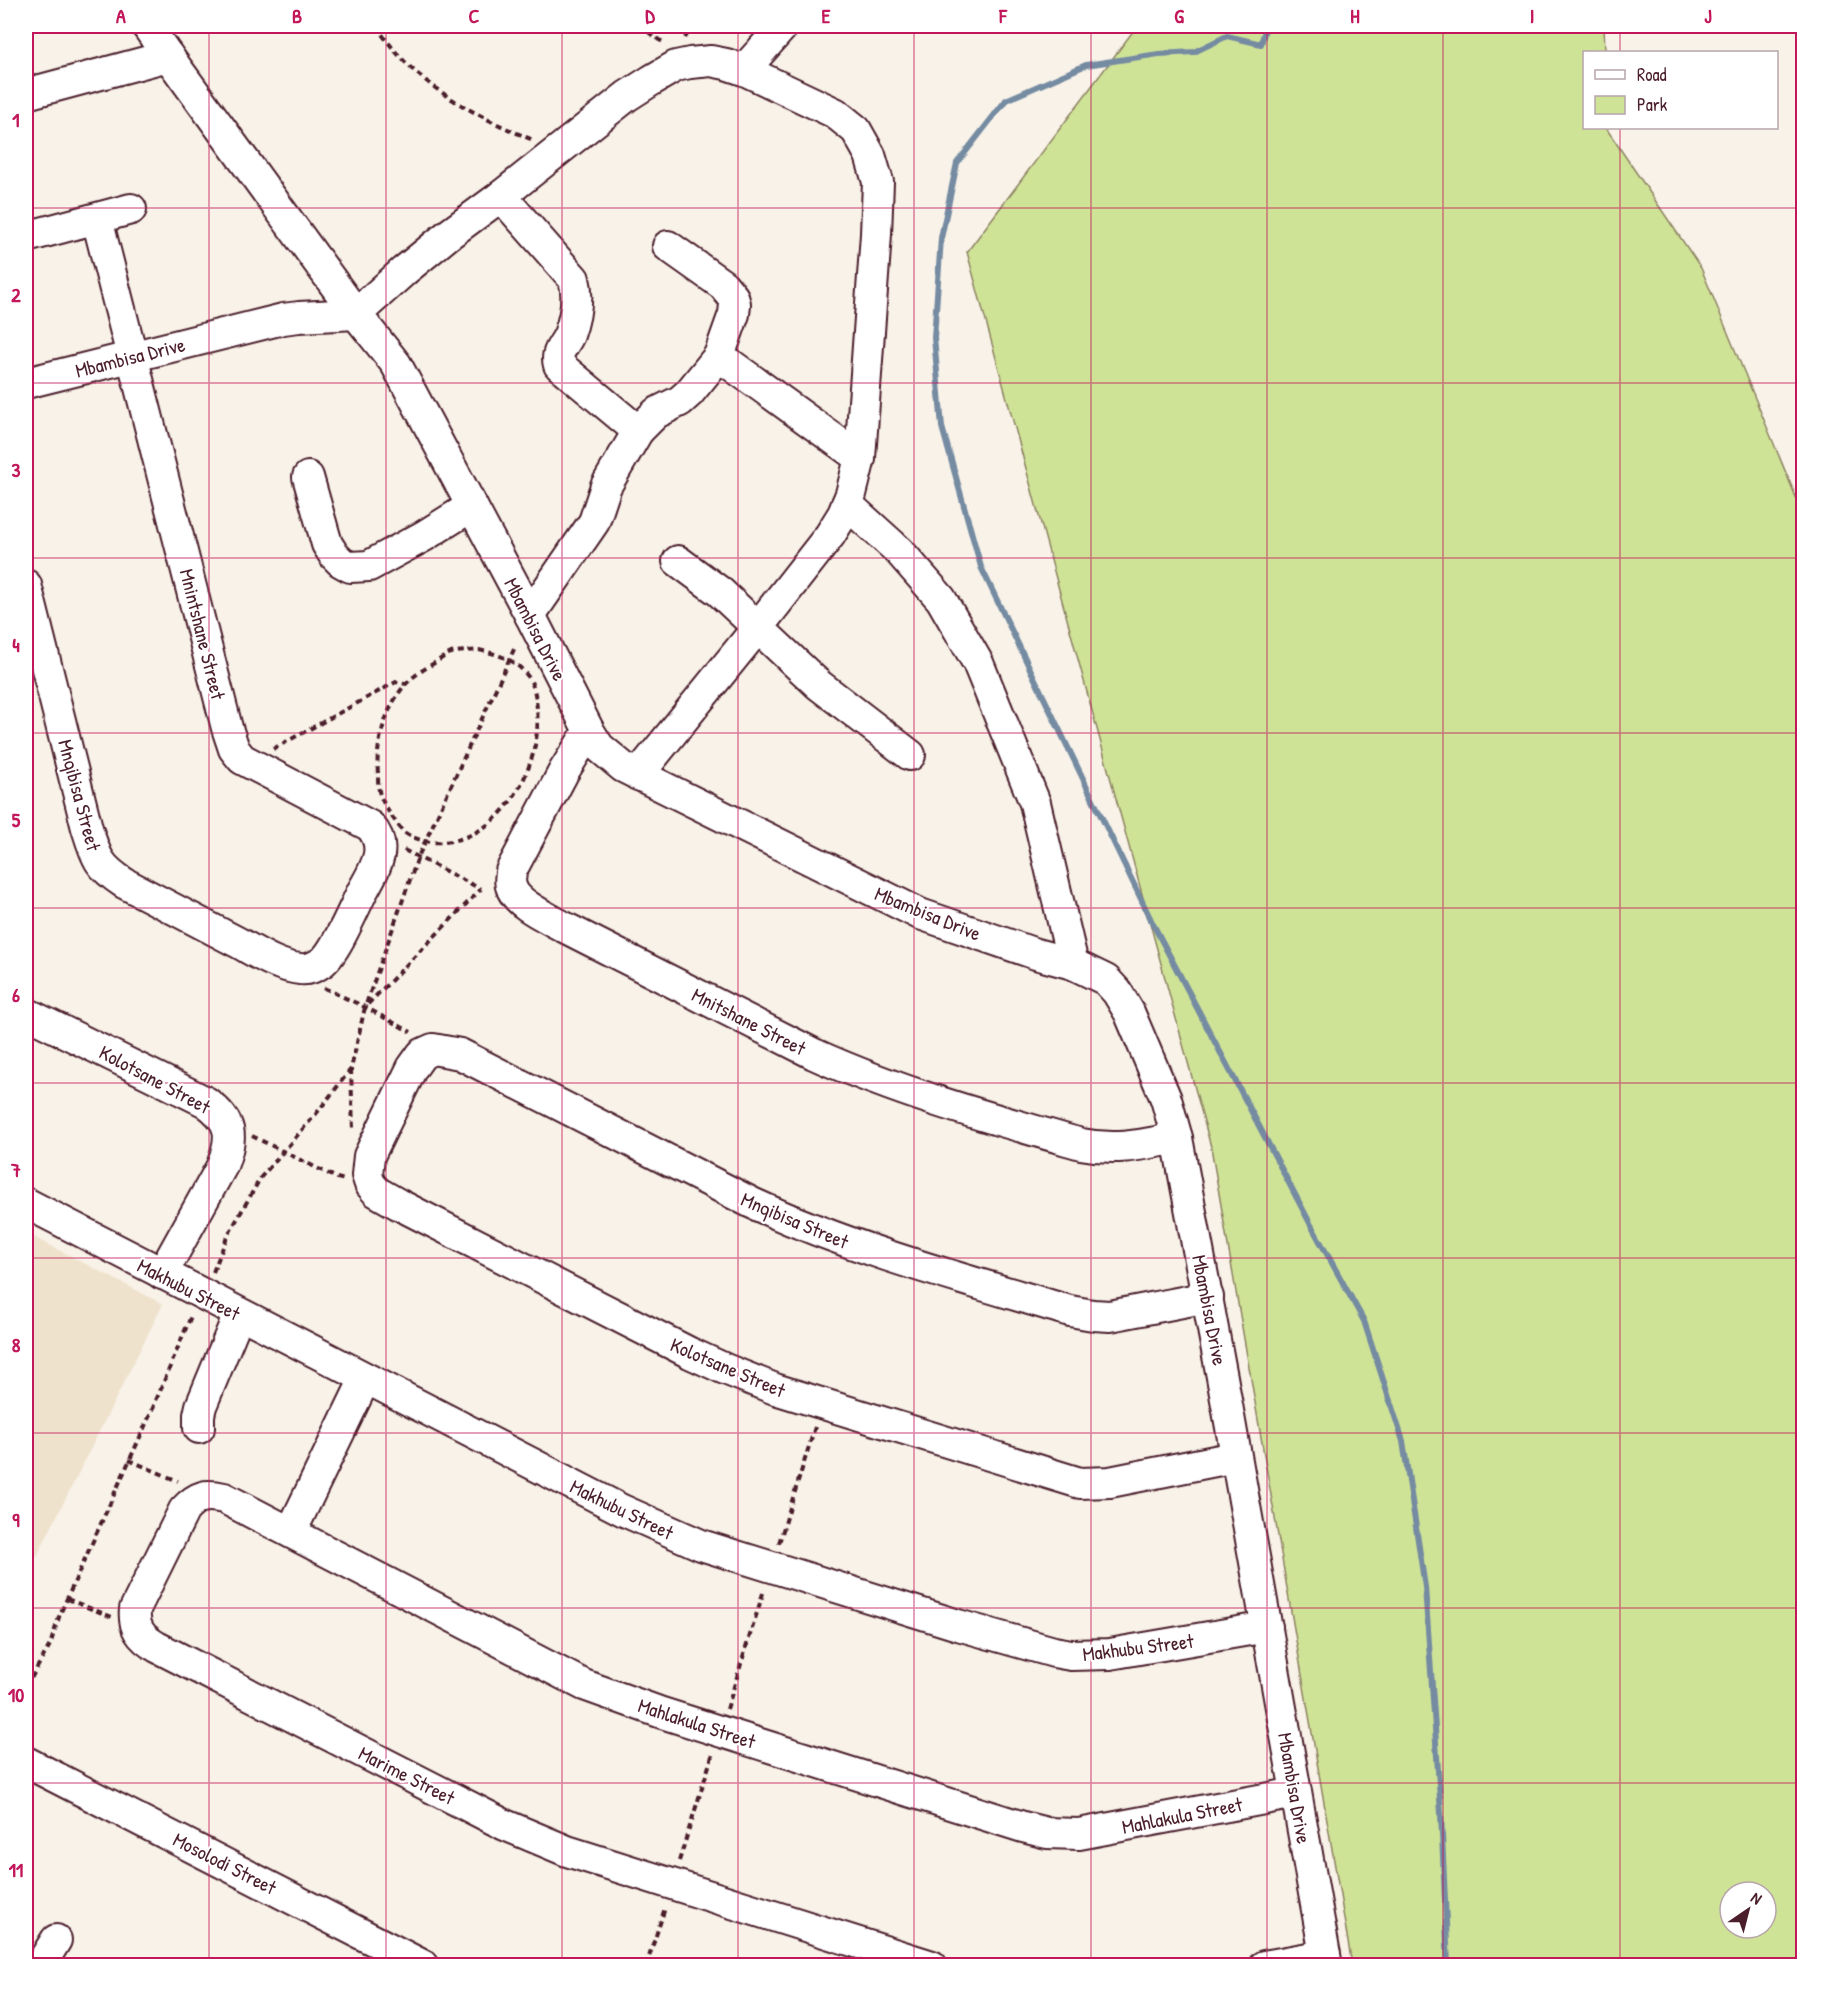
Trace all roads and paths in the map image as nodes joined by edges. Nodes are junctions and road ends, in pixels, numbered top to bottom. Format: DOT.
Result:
graph roads {
  1 [pos="147,26"];
  2 [pos="376,26"];
  3 [pos="640,26"];
  4 [pos="783,26"];
  5 [pos="669,44"];
  6 [pos="168,56"];
  7 [pos="744,70"];
  8 [pos="26,94"];
  9 [pos="561,149"];
  10 [pos="501,196"];
  11 [pos="131,209"];
  12 [pos="97,219"];
  13 [pos="26,237"];
  14 [pos="668,246"];
  15 [pos="357,314"];
  16 [pos="719,356"];
  17 [pos="133,357"];
  18 [pos="26,383"];
  19 [pos="638,431"];
  20 [pos="860,458"];
  21 [pos="308,477"];
  22 [pos="847,504"];
  23 [pos="472,506"];
  24 [pos="678,561"];
  25 [pos="26,585"];
  26 [pos="530,615"];
  27 [pos="758,627"];
  28 [pos="510,659"];
  29 [pos="406,684"];
  30 [pos="589,731"];
  31 [pos="910,755"];
  32 [pos="249,763"];
  33 [pos="638,775"];
  34 [pos="378,834"];
  35 [pos="426,842"];
  36 [pos="418,857"];
  37 [pos="481,889"];
  38 [pos="514,894"];
  39 [pos="1073,964"];
  40 [pos="312,965"];
  41 [pos="365,1007"];
  42 [pos="26,1013"];
  43 [pos="422,1058"];
  44 [pos="351,1069"];
  45 [pos="228,1127"];
  46 [pos="354,1137"];
  47 [pos="1177,1138"];
  48 [pos="284,1152"];
  49 [pos="370,1184"];
  50 [pos="26,1203"];
  51 [pos="162,1274"];
  52 [pos="201,1295"];
  53 [pos="1208,1297"];
  54 [pos="239,1314"];
  55 [pos="365,1379"];
  56 [pos="823,1403"];
  57 [pos="199,1428"];
  58 [pos="1236,1457"];
  59 [pos="129,1460"];
  60 [pos="208,1495"];
  61 [pos="291,1532"];
  62 [pos="771,1567"];
  63 [pos="67,1599"];
  64 [pos="135,1626"];
  65 [pos="1267,1627"];
  66 [pos="26,1687"];
  67 [pos="720,1731"];
  68 [pos="26,1762"];
  69 [pos="1296,1793"];
  70 [pos="672,1884"];
  71 [pos="56,1940"];
  72 [pos="1326,1960"];
  73 [pos="40,1965"];
  74 [pos="424,1965"];
  75 [pos="646,1965"];
  76 [pos="932,1965"];
  77 [pos="1264,1965"];
  1 -- 6 [label="street"];
  2 -- 9 [label="path"];
  3 -- 5 [label="path"];
  4 -- 7 [label="street"];
  6 -- 8 [label="street"];
  6 -- 15 [label="street"];
  7 -- 9 [label="street"];
  7 -- 20 [label="street"];
  9 -- 10 [label="street"];
  10 -- 15 [label="street"];
  10 -- 19 [label="street"];
  11 -- 12 [label="street"];
  12 -- 13 [label="street"];
  12 -- 17 [label="street, Mnintshane Street"];
  14 -- 16 [label="street"];
  15 -- 17 [label="street, Mbambisa Drive"];
  15 -- 23 [label="street, Mbambisa Drive"];
  16 -- 19 [label="street"];
  16 -- 20 [label="street"];
  17 -- 18 [label="street, Mbambisa Drive"];
  17 -- 32 [label="street, Mnintshane Street"];
  19 -- 26 [label="street"];
  20 -- 22 [label="street"];
  21 -- 23 [label="street"];
  22 -- 27 [label="street"];
  22 -- 39 [label="street"];
  23 -- 26 [label="street, Mbambisa Drive"];
  24 -- 27 [label="street"];
  25 -- 40 [label="street, Mnqibisa Street"];
  26 -- 28 [label="path"];
  26 -- 30 [label="street, Mbambisa Drive"];
  27 -- 31 [label="street"];
  27 -- 33 [label="street"];
  28 -- 29 [label="path"];
  28 -- 35 [label="path"];
  28 -- 35 [label="path"];
  29 -- 32 [label="path"];
  29 -- 35 [label="path"];
  30 -- 33 [label="street, Mbambisa Drive"];
  30 -- 38 [label="street"];
  32 -- 34 [label="street, Mnintshane Street"];
  33 -- 39 [label="street, Mbambisa Drive"];
  34 -- 36 [label="path"];
  34 -- 40 [label="street"];
  35 -- 36 [label="path"];
  36 -- 37 [label="path"];
  36 -- 41 [label="path"];
  37 -- 38 [label="path"];
  37 -- 41 [label="path"];
  38 -- 47 [label="street, Mnitshane Street"];
  39 -- 47 [label="street, Mbambisa Drive"];
  40 -- 41 [label="path"];
  41 -- 43 [label="path"];
  41 -- 44 [label="path"];
  42 -- 45 [label="street, Kolotsane Street"];
  43 -- 49 [label="street"];
  43 -- 53 [label="street, Mnqibisa Street"];
  44 -- 46 [label="path"];
  44 -- 48 [label="path"];
  45 -- 48 [label="path"];
  45 -- 51 [label="street, Kolotsane Street"];
  47 -- 53 [label="street, Mbambisa Drive"];
  48 -- 49 [label="path"];
  48 -- 52 [label="path"];
  49 -- 56 [label="street, Kolotsane Street"];
  50 -- 51 [label="street, Makhubu Street"];
  51 -- 52 [label="street, Makhubu Street"];
  52 -- 54 [label="street, Makhubu Street"];
  52 -- 59 [label="path"];
  53 -- 58 [label="street, Mbambisa Drive"];
  54 -- 55 [label="street, Makhubu Street"];
  54 -- 57 [label="street"];
  55 -- 61 [label="street"];
  55 -- 62 [label="street, Makhubu Street"];
  56 -- 58 [label="street, Kolotsane Street"];
  56 -- 62 [label="path"];
  58 -- 65 [label="street, Mbambisa Drive"];
  59 -- 60 [label="path"];
  59 -- 63 [label="path"];
  60 -- 61 [label="street"];
  60 -- 64 [label="street"];
  61 -- 67 [label="street, Mahlakula Street"];
  62 -- 65 [label="street, Makhubu Street"];
  62 -- 67 [label="path"];
  63 -- 64 [label="path"];
  63 -- 66 [label="path"];
  64 -- 70 [label="street, Marime Street"];
  65 -- 69 [label="street, Mbambisa Drive"];
  67 -- 69 [label="street, Mahlakula Street"];
  67 -- 70 [label="path"];
  68 -- 74 [label="street, Mosolodi Street"];
  69 -- 72 [label="street, Mbambisa Drive"];
  70 -- 75 [label="path"];
  70 -- 76 [label="street, Marime Street"];
  71 -- 73 [label="street"];
  72 -- 77 [label="street"];
}
